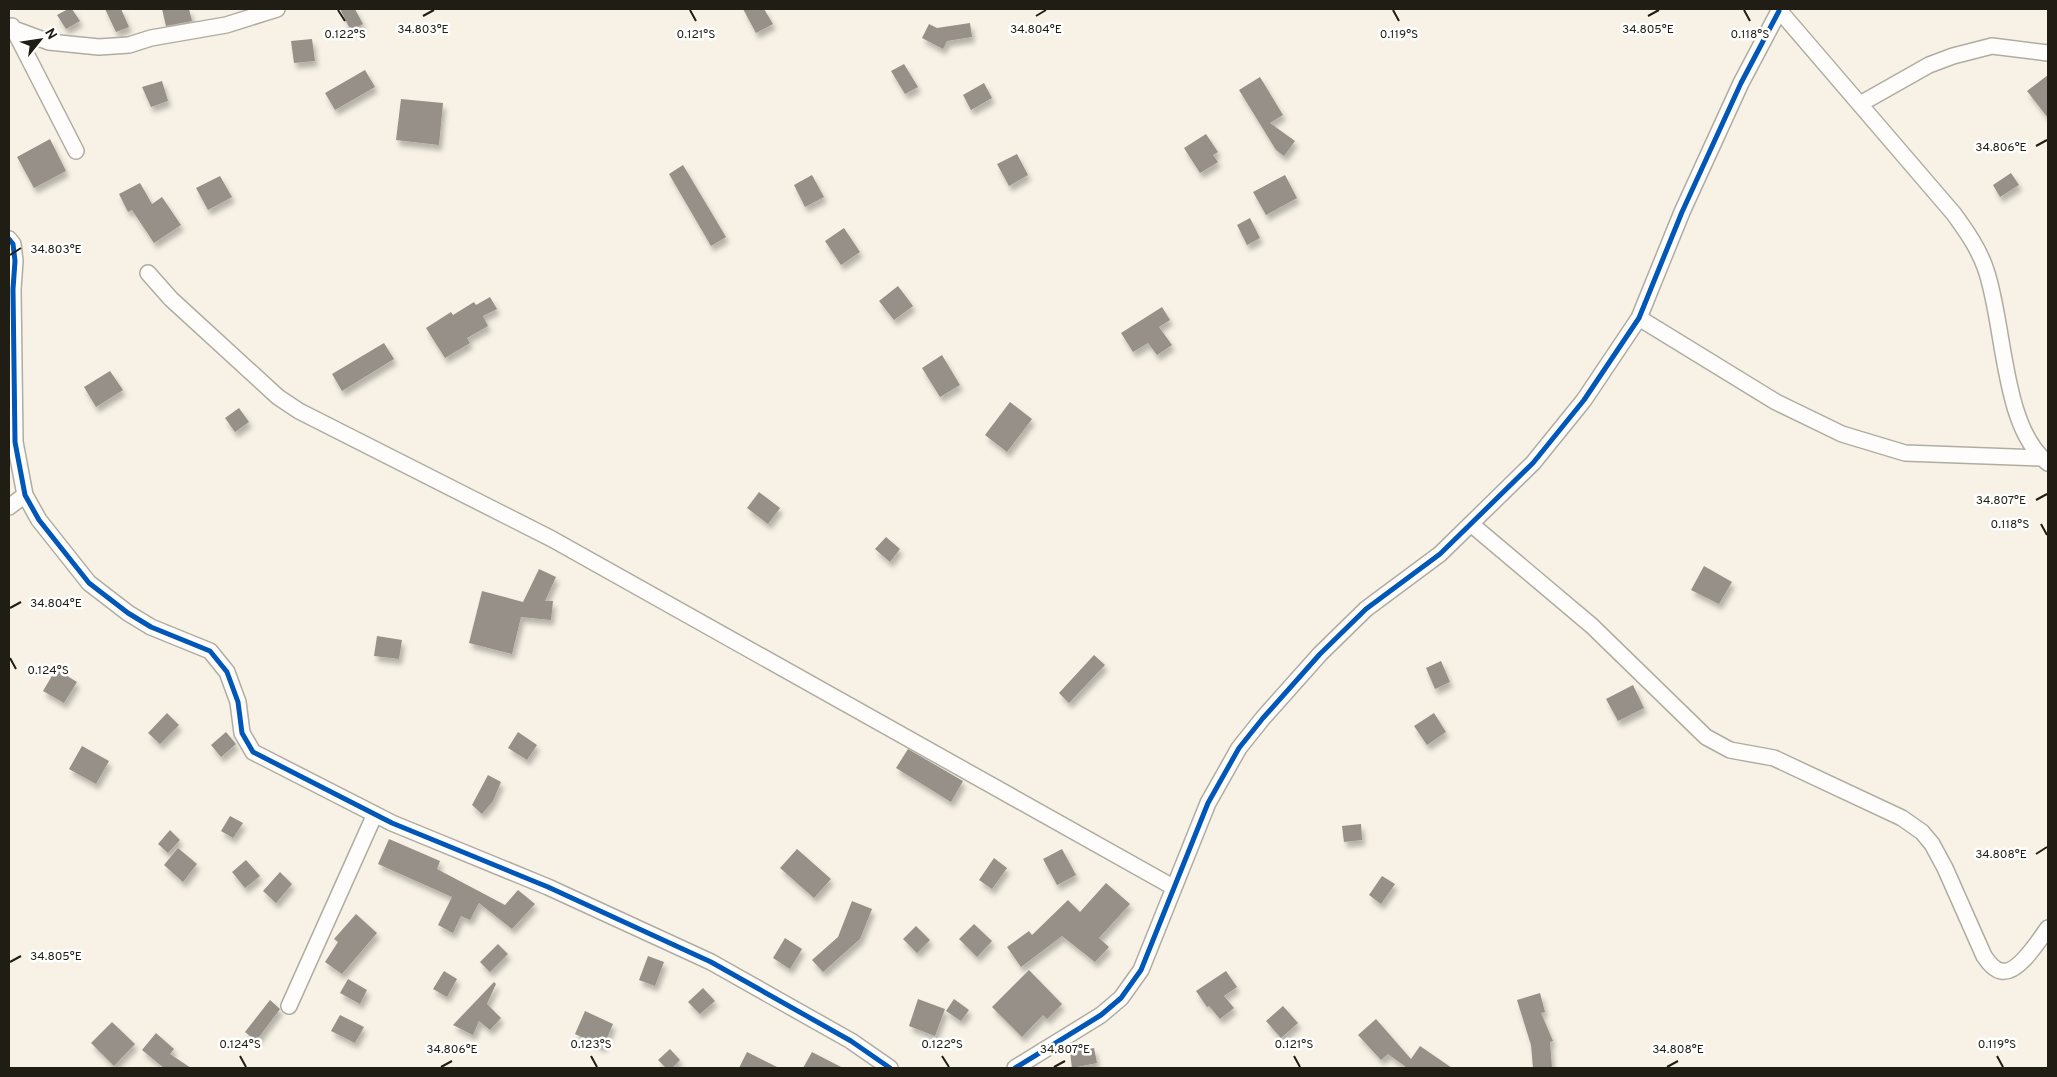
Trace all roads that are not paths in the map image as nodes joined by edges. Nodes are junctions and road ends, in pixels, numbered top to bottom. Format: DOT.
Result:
graph roads {
  1 [pos="277,9"];
  2 [pos="1778,10"];
  3 [pos="11,25"];
  4 [pos="2048,53"];
  5 [pos="1860,104"];
  6 [pos="76,151"];
  7 [pos="9,239"];
  8 [pos="148,273"];
  9 [pos="1638,318"];
  10 [pos="2045,460"];
  11 [pos="24,495"];
  12 [pos="9,506"];
  13 [pos="1471,524"];
  14 [pos="375,814"];
  15 [pos="1172,887"];
  16 [pos="2048,928"];
  17 [pos="289,1006"];
  18 [pos="890,1068"];
  19 [pos="1015,1068"];
  1 -- 3 [label="street"];
  2 -- 5 [label="street"];
  2 -- 9 [label="street"];
  3 -- 6 [label="street"];
  4 -- 5 [label="street"];
  5 -- 10 [label="street"];
  7 -- 11 [label="street"];
  8 -- 15 [label="street"];
  9 -- 10 [label="street"];
  9 -- 13 [label="street"];
  11 -- 12 [label="street"];
  11 -- 14 [label="street"];
  13 -- 15 [label="street"];
  13 -- 16 [label="street"];
  14 -- 17 [label="street"];
  14 -- 18 [label="street"];
  15 -- 19 [label="street"];
}
